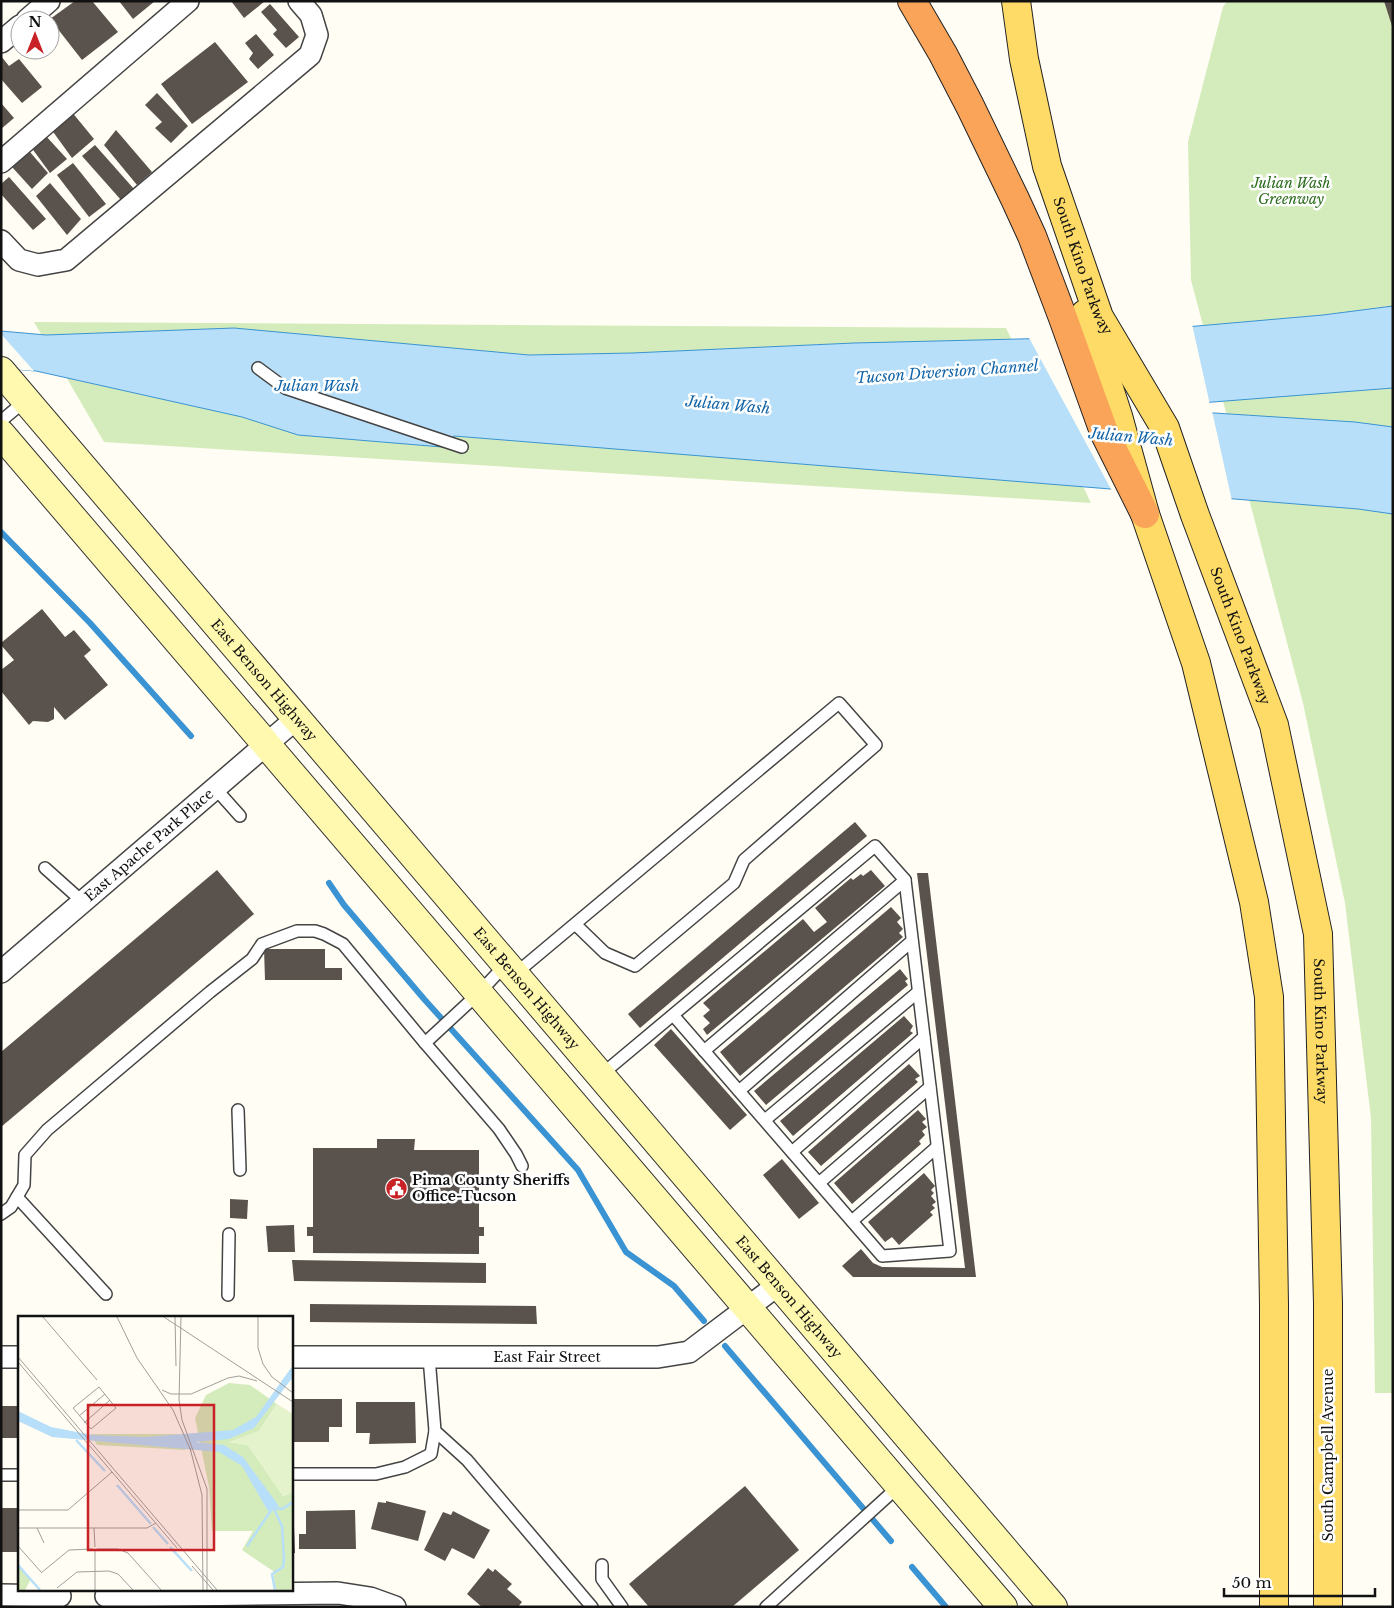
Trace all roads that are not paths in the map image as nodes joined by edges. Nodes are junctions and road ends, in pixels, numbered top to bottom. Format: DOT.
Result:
graph roads {
  1 [pos="49,1"];
  2 [pos="188,1"];
  3 [pos="299,1"];
  4 [pos="912,1"];
  5 [pos="1000,1"];
  6 [pos="1016,1"];
  7 [pos="39,10"];
  8 [pos="1,162"];
  9 [pos="1,241"];
  10 [pos="1083,317"];
  11 [pos="258,368"];
  12 [pos="1,371"];
  13 [pos="26,400"];
  14 [pos="1,421"];
  15 [pos="1,434"];
  16 [pos="462,447"];
  17 [pos="1145,514"];
  18 [pos="297,718"];
  19 [pos="266,744"];
  20 [pos="215,788"];
  21 [pos="240,816"];
  22 [pos="46,868"];
  23 [pos="905,880"];
  24 [pos="83,902"];
  25 [pos="575,924"];
  26 [pos="912,941"];
  27 [pos="511,969"];
  28 [pos="1,972"];
  29 [pos="918,992"];
  30 [pos="479,993"];
  31 [pos="672,1015"];
  32 [pos="924,1037"];
  33 [pos="425,1043"];
  34 [pos="704,1051"];
  35 [pos="601,1075"];
  36 [pos="930,1087"];
  37 [pos="739,1091"];
  38 [pos="238,1110"];
  39 [pos="765,1120"];
  40 [pos="937,1147"];
  41 [pos="792,1152"];
  42 [pos="522,1166"];
  43 [pos="240,1170"];
  44 [pos="819,1183"];
  45 [pos="17,1197"];
  46 [pos="1,1214"];
  47 [pos="852,1221"];
  48 [pos="229,1234"];
  49 [pos="779,1284"];
  50 [pos="106,1294"];
  51 [pos="228,1295"];
  52 [pos="1328,1303"];
  53 [pos="747,1308"];
  54 [pos="1,1357"];
  55 [pos="18,1357"];
  56 [pos="292,1357"];
  57 [pos="429,1357"];
  58 [pos="435,1431"];
  59 [pos="292,1474"];
  60 [pos="1,1475"];
  61 [pos="18,1475"];
  62 [pos="899,1486"];
  63 [pos="602,1565"];
  64 [pos="1,1596"];
  65 [pos="61,1597"];
  66 [pos="104,1597"];
  67 [pos="395,1607"];
  68 [pos="592,1607"];
  69 [pos="622,1607"];
  70 [pos="766,1607"];
  71 [pos="1003,1607"];
  72 [pos="1053,1607"];
  73 [pos="1274,1607"];
  74 [pos="1328,1607"];
  1 -- 7 [label="street"];
  2 -- 8 [label="street"];
  3 -- 9 [label="street"];
  4 -- 10 [label="highway"];
  5 -- 10 [label="main road, South Kino Parkway"];
  6 -- 10 [label="main road, South Kino Parkway"];
  10 -- 17 [label="highway"];
  10 -- 52 [label="main road, South Kino Parkway"];
  11 -- 16 [label="lane"];
  12 -- 13 [label="main road, East Benson Highway"];
  13 -- 14 [label="lane"];
  13 -- 18 [label="main road, East Benson Highway"];
  15 -- 19 [label="main road"];
  17 -- 73 [label="main road"];
  18 -- 19 [label="street, East Apache Park Place"];
  18 -- 27 [label="main road, East Benson Highway"];
  19 -- 20 [label="street, East Apache Park Place"];
  19 -- 30 [label="main road"];
  20 -- 21 [label="lane"];
  20 -- 24 [label="street, East Apache Park Place"];
  22 -- 24 [label="lane"];
  23 -- 26 [label="lane"];
  23 -- 31 [label="lane"];
  23 -- 34 [label="lane"];
  24 -- 28 [label="street, East Apache Park Place"];
  25 -- 25 [label="lane"];
  25 -- 27 [label="lane"];
  26 -- 29 [label="lane"];
  26 -- 37 [label="lane"];
  27 -- 30 [label="lane"];
  27 -- 35 [label="main road, East Benson Highway"];
  29 -- 32 [label="lane"];
  29 -- 39 [label="lane"];
  30 -- 33 [label="lane"];
  30 -- 53 [label="main road"];
  31 -- 34 [label="lane"];
  31 -- 35 [label="lane"];
  32 -- 36 [label="lane"];
  32 -- 41 [label="lane"];
  33 -- 42 [label="lane"];
  33 -- 45 [label="lane"];
  34 -- 37 [label="lane"];
  35 -- 49 [label="main road, East Benson Highway"];
  36 -- 40 [label="lane"];
  36 -- 44 [label="lane"];
  37 -- 39 [label="lane"];
  38 -- 43 [label="lane"];
  39 -- 41 [label="lane"];
  40 -- 47 [label="lane"];
  40 -- 47 [label="lane"];
  41 -- 44 [label="lane"];
  44 -- 47 [label="lane"];
  45 -- 46 [label="lane"];
  45 -- 50 [label="lane"];
  48 -- 51 [label="lane"];
  49 -- 53 [label="street, East Fair Street"];
  49 -- 72 [label="main road, East Benson Highway"];
  52 -- 74 [label="main road, South Campbell Avenue"];
  53 -- 57 [label="street, East Fair Street"];
  53 -- 62 [label="main road"];
  54 -- 55 [label="street"];
  56 -- 57 [label="street, East Fair Street"];
  57 -- 58 [label="lane"];
  58 -- 59 [label="lane"];
  58 -- 68 [label="lane"];
  60 -- 61 [label="lane"];
  62 -- 70 [label="lane"];
  62 -- 71 [label="main road"];
  63 -- 69 [label="lane"];
  64 -- 65 [label="street"];
  66 -- 67 [label="street"];
}
